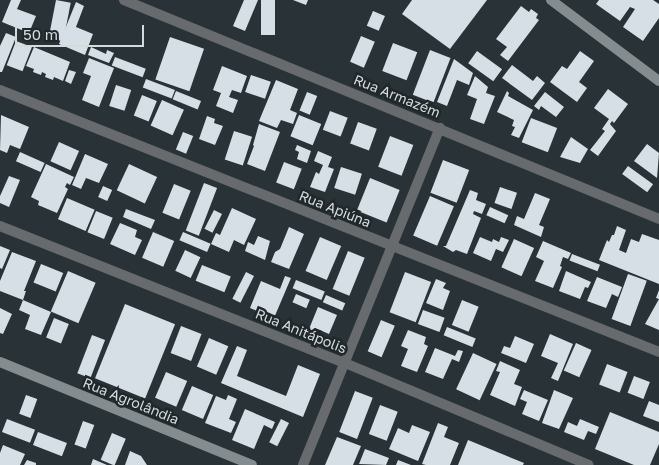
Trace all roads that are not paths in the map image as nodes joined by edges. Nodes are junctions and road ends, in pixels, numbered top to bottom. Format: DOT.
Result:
graph roads {
  1 [pos="124,0"];
  2 [pos="551,0"];
  3 [pos="659,81"];
  4 [pos="0,90"];
  5 [pos="440,128"];
  6 [pos="659,219"];
  7 [pos="0,226"];
  8 [pos="392,246"];
  9 [pos="659,352"];
  10 [pos="0,362"];
  11 [pos="345,363"];
  12 [pos="252,465"];
  13 [pos="303,465"];
  14 [pos="589,465"];
  1 -- 5 [label="street, Rua Armazém"];
  2 -- 3 [label="street"];
  4 -- 8 [label="street, Rua Apiúna"];
  5 -- 6 [label="street, Rua Armazém"];
  5 -- 8 [label="street"];
  7 -- 11 [label="street, Rua Anitápolis"];
  8 -- 9 [label="street, Rua Apiúna"];
  8 -- 11 [label="street"];
  10 -- 12 [label="street, Rua Agrolândia"];
  11 -- 13 [label="street"];
  11 -- 14 [label="street, Rua Anitápolis"];
}
